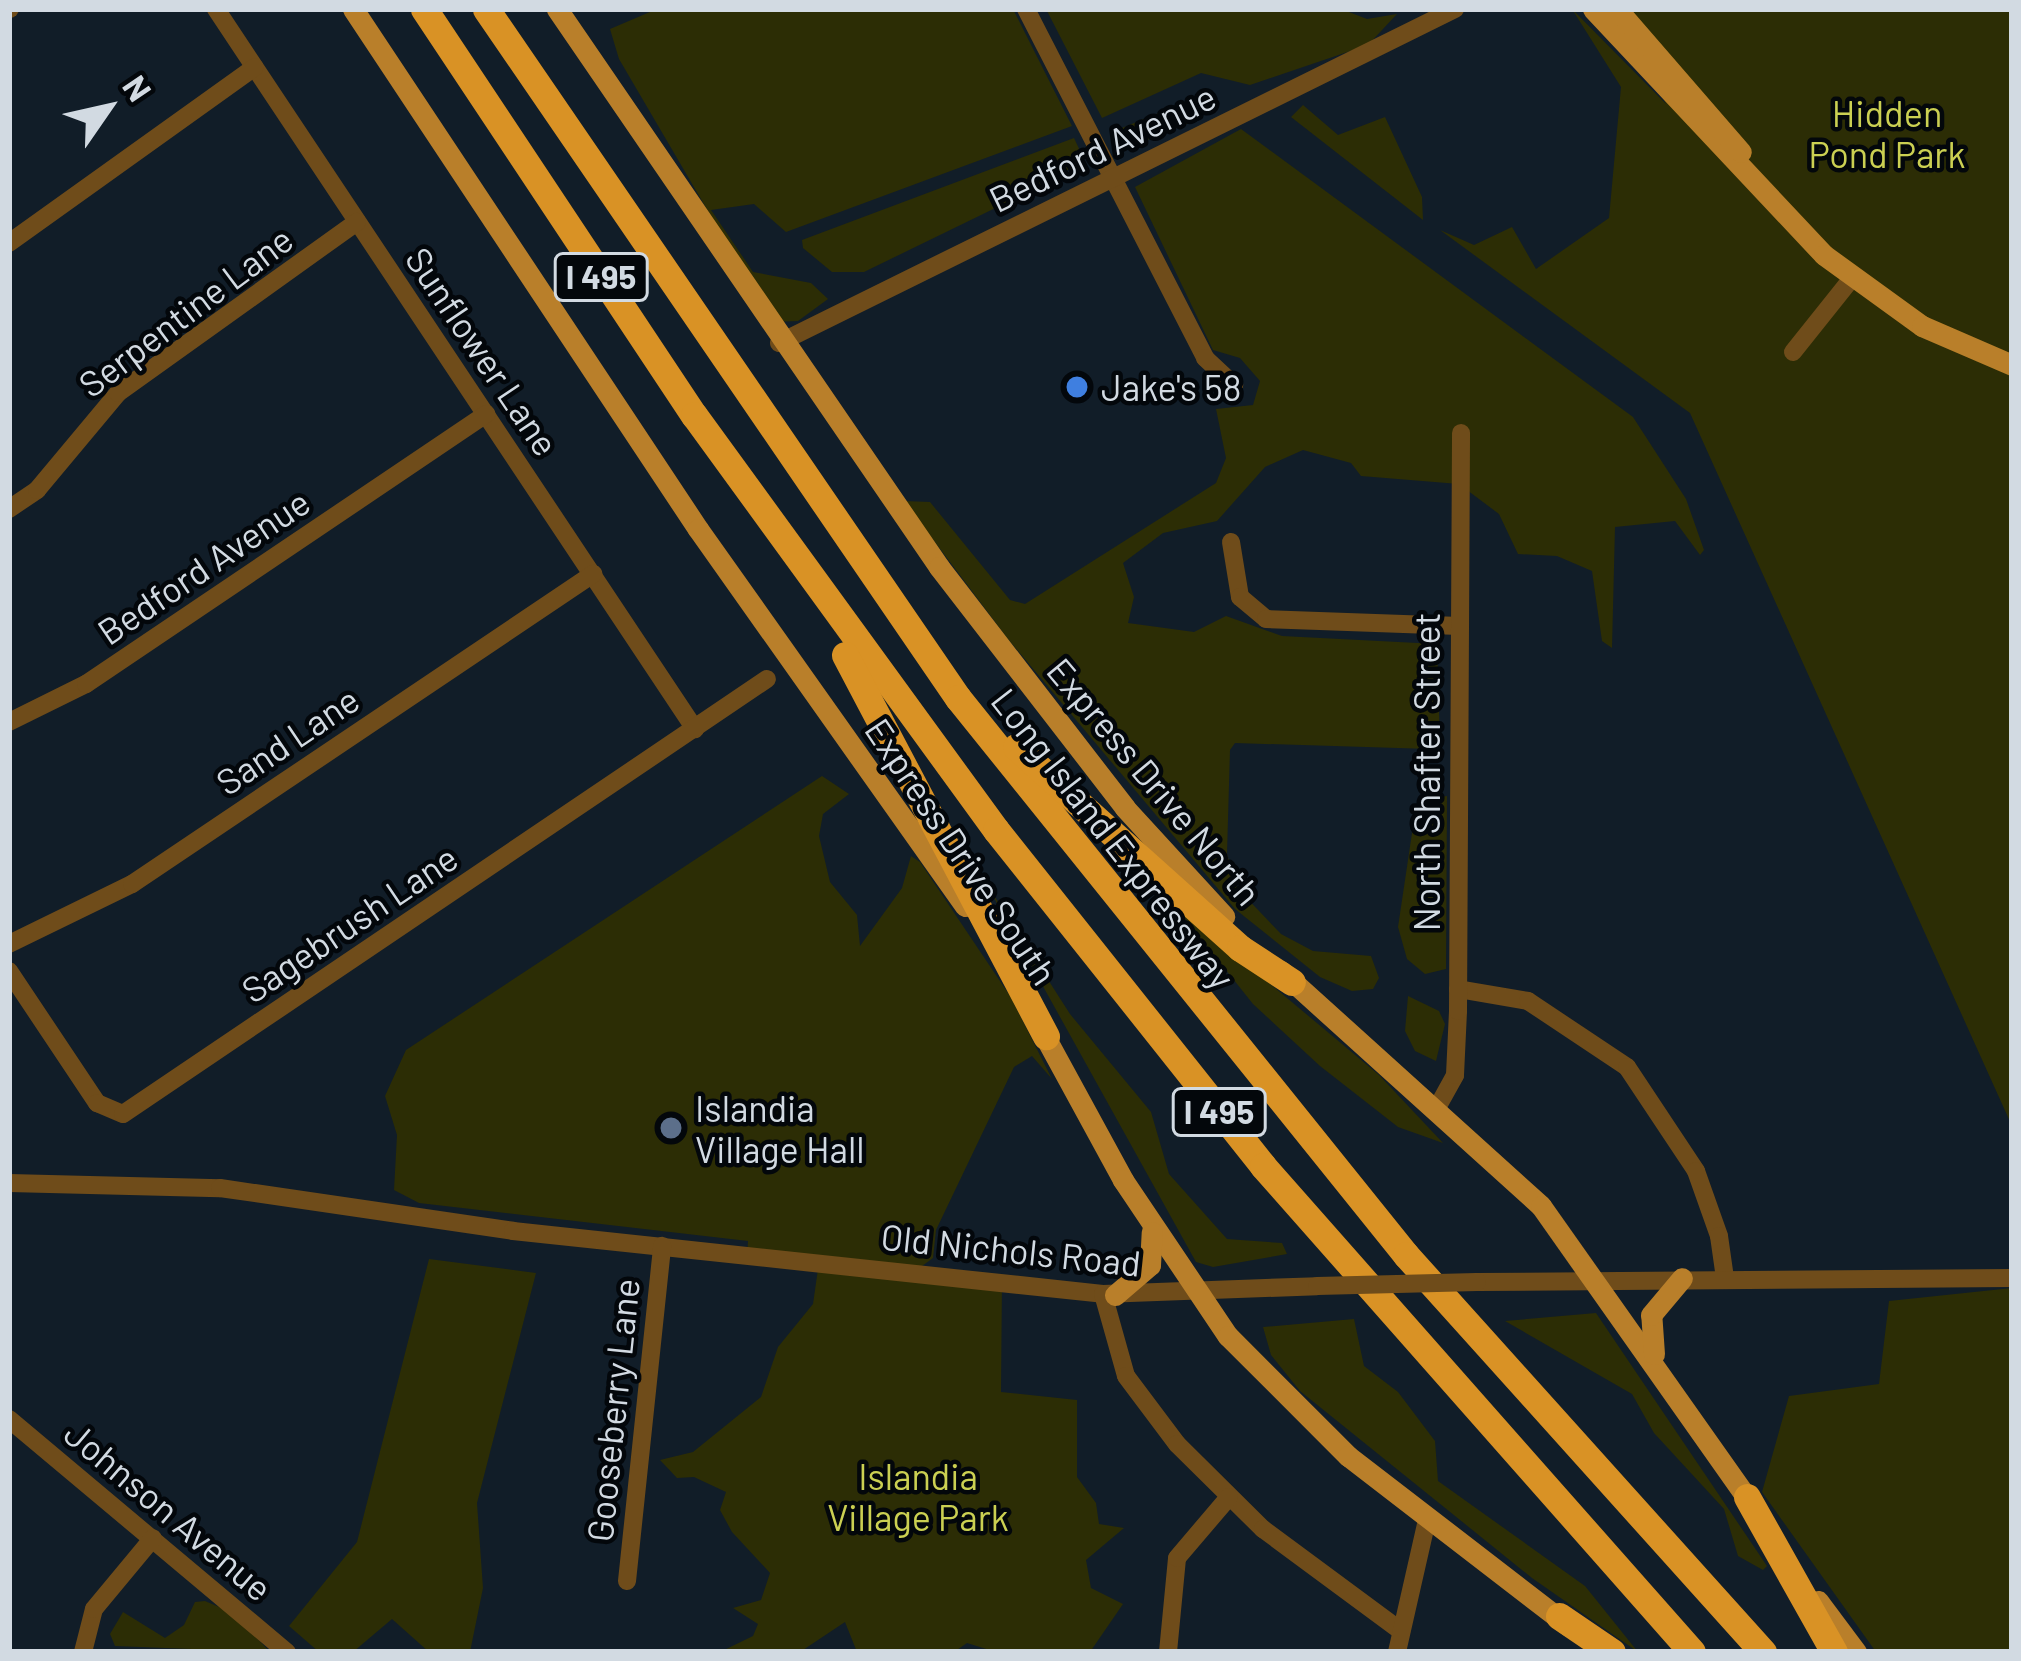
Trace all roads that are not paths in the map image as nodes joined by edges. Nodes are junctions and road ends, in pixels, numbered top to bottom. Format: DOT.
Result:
graph roads {
  1 [pos="216,9"];
  2 [pos="353,9"];
  3 [pos="424,9"];
  4 [pos="486,9"];
  5 [pos="557,9"];
  6 [pos="1026,9"];
  7 [pos="1455,9"];
  8 [pos="1593,9"];
  9 [pos="1617,9"];
  10 [pos="255,68"];
  11 [pos="1113,179"];
  12 [pos="357,222"];
  13 [pos="9,243"];
  14 [pos="1824,255"];
  15 [pos="1852,278"];
  16 [pos="779,343"];
  17 [pos="1793,352"];
  18 [pos="2012,364"];
  19 [pos="1234,385"];
  20 [pos="486,414"];
  21 [pos="1461,433"];
  22 [pos="9,509"];
  23 [pos="783,542"];
  24 [pos="1232,542"];
  25 [pos="593,574"];
  26 [pos="1460,626"];
  27 [pos="767,679"];
  28 [pos="958,698"];
  29 [pos="9,722"];
  30 [pos="695,729"];
  31 [pos="9,944"];
  32 [pos="9,971"];
  33 [pos="1292,982"];
  34 [pos="1458,989"];
  35 [pos="1046,1036"];
  36 [pos="1438,1106"];
  37 [pos="9,1184"];
  38 [pos="1151,1226"];
  39 [pos="662,1246"];
  40 [pos="1682,1278"];
  41 [pos="1724,1278"];
  42 [pos="2012,1278"];
  43 [pos="1600,1280"];
  44 [pos="1197,1294"];
  45 [pos="1109,1295"];
  46 [pos="1654,1355"];
  47 [pos="9,1419"];
  48 [pos="1229,1497"];
  49 [pos="1748,1497"];
  50 [pos="1427,1520"];
  51 [pos="153,1538"];
  52 [pos="627,1581"];
  53 [pos="1559,1616"];
  54 [pos="1401,1631"];
  55 [pos="83,1652"];
  56 [pos="286,1652"];
  57 [pos="1168,1652"];
  58 [pos="1397,1652"];
  59 [pos="1597,1652"];
  60 [pos="1612,1652"];
  61 [pos="1692,1652"];
  62 [pos="1763,1652"];
  63 [pos="1834,1652"];
  64 [pos="1856,1652"];
  1 -- 10 [label="street, Sunflower Lane"];
  2 -- 35 [label="main road, Express Drive South"];
  3 -- 23 [label="highway, I 495"];
  4 -- 28 [label="highway, Long Island Expressway / I 495"];
  5 -- 16 [label="main road, Express Drive North"];
  6 -- 11 [label="street"];
  7 -- 11 [label="street, Bedford Avenue"];
  8 -- 14 [label="main road"];
  9 -- 14 [label="main road"];
  10 -- 12 [label="street, Sunflower Lane"];
  10 -- 13 [label="street"];
  11 -- 16 [label="street, Bedford Avenue"];
  11 -- 19 [label="street"];
  12 -- 20 [label="street, Sunflower Lane"];
  12 -- 22 [label="street, Serpentine Lane"];
  14 -- 15 [label="main road"];
  15 -- 17 [label="street"];
  15 -- 18 [label="main road"];
  16 -- 33 [label="main road, Express Drive North"];
  20 -- 25 [label="street, Sunflower Lane"];
  20 -- 29 [label="street, Bedford Avenue"];
  21 -- 26 [label="street, North Shafter Street"];
  23 -- 35 [label="highway"];
  23 -- 61 [label="highway, I 495"];
  24 -- 26 [label="street"];
  25 -- 30 [label="street, Sunflower Lane"];
  25 -- 31 [label="street, Sand Lane"];
  26 -- 34 [label="street, North Shafter Street"];
  27 -- 30 [label="street, Sagebrush Lane"];
  28 -- 33 [label="highway"];
  28 -- 62 [label="highway, Long Island Expressway / I 495"];
  30 -- 32 [label="street, Sagebrush Lane"];
  33 -- 36 [label="main road, Express Drive North"];
  34 -- 36 [label="street, North Shafter Street"];
  34 -- 41 [label="street"];
  35 -- 38 [label="main road, Express Drive South"];
  36 -- 43 [label="main road, Express Drive North"];
  37 -- 39 [label="street, Old Nichols Road"];
  38 -- 44 [label="main road, Express Drive South"];
  38 -- 45 [label="main road"];
  39 -- 45 [label="street, Old Nichols Road"];
  39 -- 52 [label="street, Gooseberry Lane"];
  40 -- 41 [label="street, Old Nichols Road"];
  40 -- 43 [label="street, Old Nichols Road"];
  40 -- 46 [label="main road"];
  41 -- 42 [label="street, Old Nichols Road"];
  43 -- 44 [label="street, Old Nichols Road, bridge"];
  43 -- 46 [label="main road, Express Drive North"];
  44 -- 45 [label="street, Old Nichols Road"];
  44 -- 50 [label="main road, Express Drive South"];
  45 -- 48 [label="street"];
  46 -- 49 [label="main road, Express Drive North"];
  47 -- 51 [label="street, Johnson Avenue"];
  48 -- 54 [label="street"];
  48 -- 57 [label="street"];
  49 -- 63 [label="highway"];
  49 -- 64 [label="main road, Express Drive North"];
  50 -- 53 [label="main road, Express Drive South"];
  50 -- 54 [label="street"];
  51 -- 55 [label="street"];
  51 -- 56 [label="street, Johnson Avenue"];
  53 -- 59 [label="main road, Express Drive South"];
  53 -- 60 [label="highway"];
  54 -- 58 [label="street"];
}
